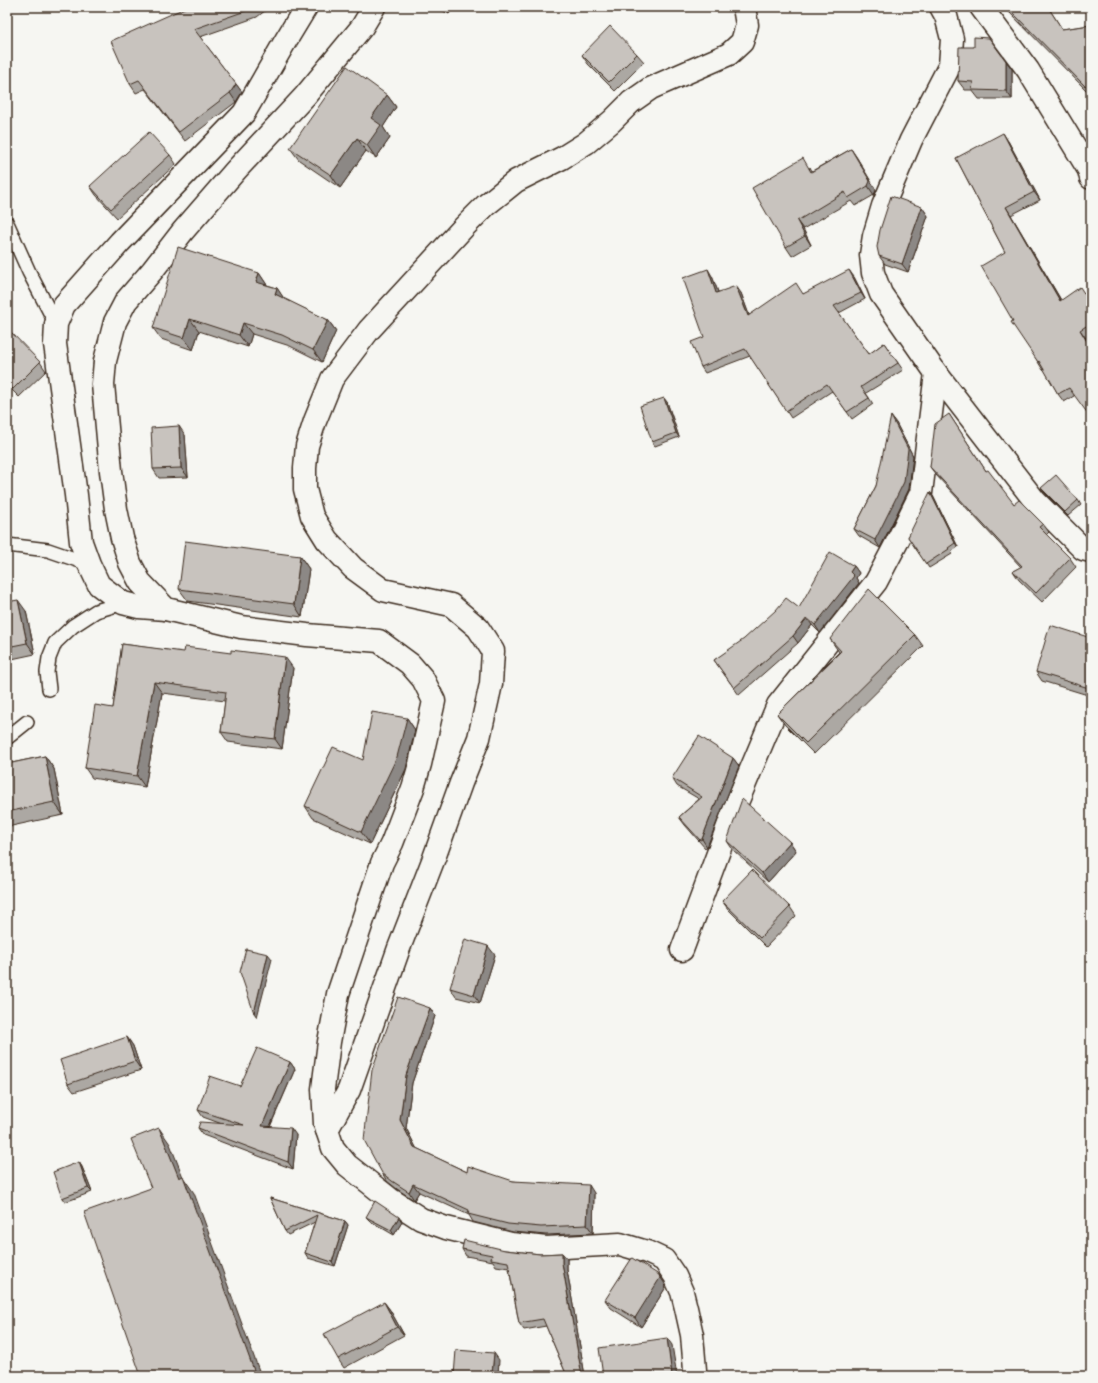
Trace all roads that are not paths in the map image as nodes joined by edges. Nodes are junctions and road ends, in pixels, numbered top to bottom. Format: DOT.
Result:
graph roads {
  1 [pos="306,7"];
  2 [pos="374,7"];
  3 [pos="744,7"];
  4 [pos="941,7"];
  5 [pos="981,7"];
  6 [pos="1090,173"];
  7 [pos="7,223"];
  8 [pos="56,324"];
  9 [pos="936,373"];
  10 [pos="7,545"];
  11 [pos="1091,551"];
  12 [pos="89,564"];
  13 [pos="123,604"];
  14 [pos="166,609"];
  15 [pos="49,689"];
  16 [pos="27,722"];
  17 [pos="7,738"];
  18 [pos="682,950"];
  19 [pos="327,1130"];
  20 [pos="694,1376"];
  1 -- 8 [label="street"];
  2 -- 14 [label="street"];
  3 -- 19 [label="street"];
  4 -- 9 [label="street"];
  5 -- 6 [label="street"];
  7 -- 8 [label="lane"];
  8 -- 12 [label="street"];
  9 -- 11 [label="street"];
  9 -- 18 [label="street"];
  10 -- 12 [label="lane"];
  12 -- 13 [label="street"];
  13 -- 14 [label="street"];
  13 -- 15 [label="lane"];
  14 -- 19 [label="street"];
  16 -- 17 [label="lane"];
  19 -- 20 [label="street"];
}
